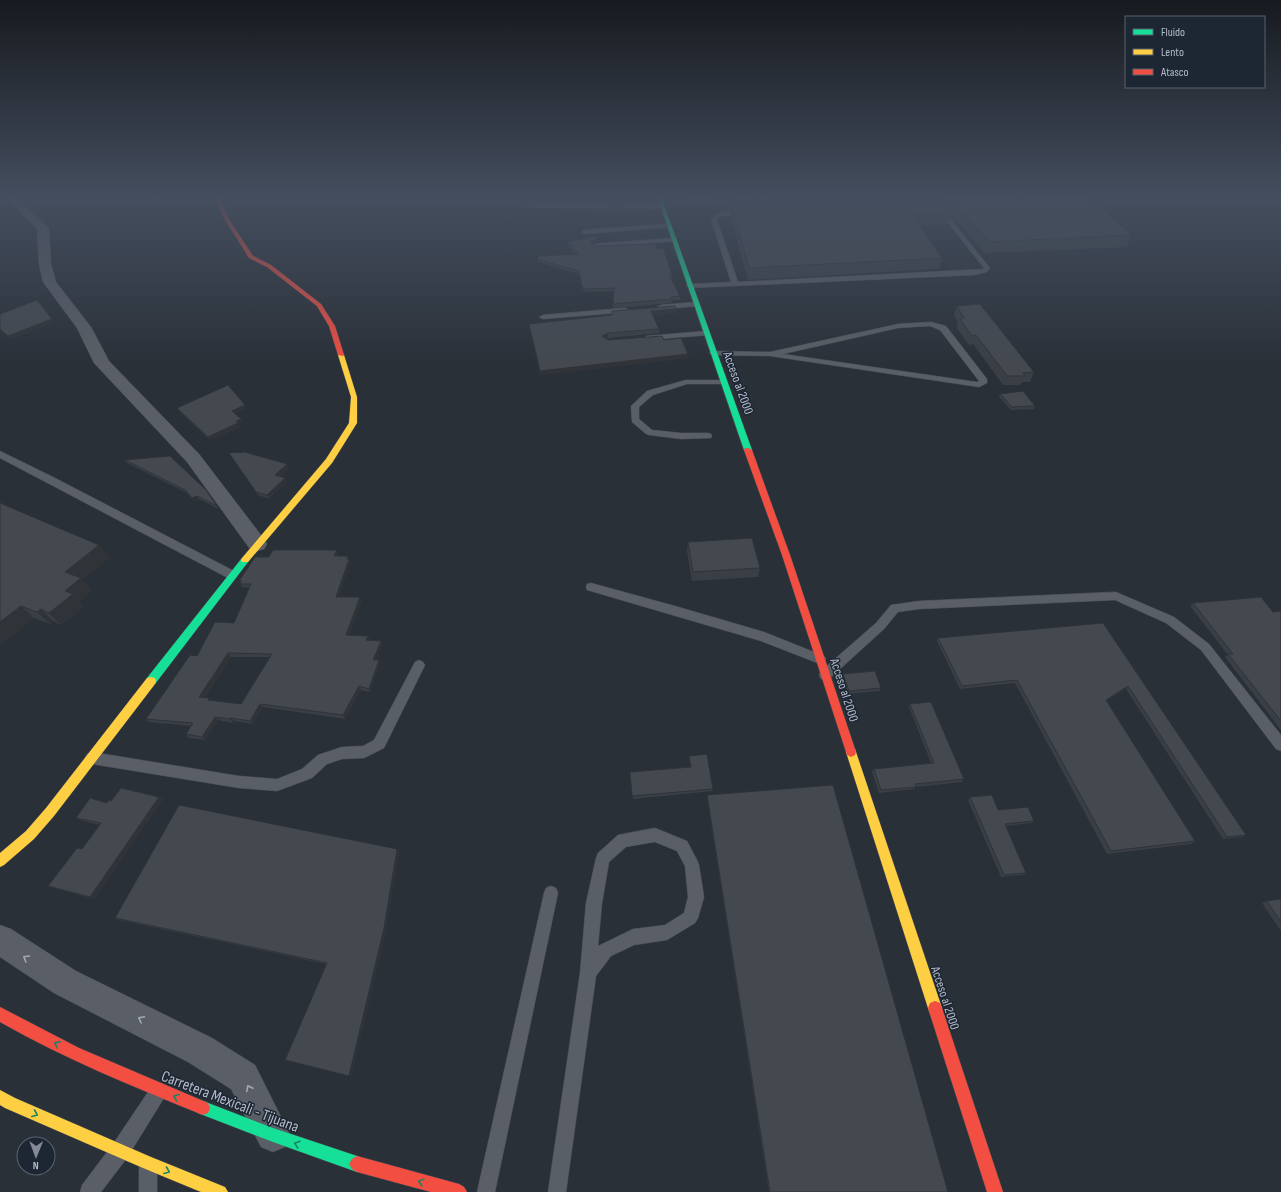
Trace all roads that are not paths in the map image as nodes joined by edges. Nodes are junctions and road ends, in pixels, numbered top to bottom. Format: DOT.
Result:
graph roads {
  1 [pos="44,255"];
  2 [pos="249,255"];
  3 [pos="678,255"];
  4 [pos="726,255"];
  5 [pos="976,255"];
  6 [pos="735,284"];
  7 [pos="689,286"];
  8 [pos="696,304"];
  9 [pos="650,308"];
  10 [pos="635,309"];
  11 [pos="543,317"];
  12 [pos="706,333"];
  13 [pos="638,338"];
  14 [pos="713,353"];
  15 [pos="770,354"];
  16 [pos="723,382"];
  17 [pos="708,436"];
  18 [pos="0,454"];
  19 [pos="257,544"];
  20 [pos="232,575"];
  21 [pos="591,587"];
  22 [pos="820,659"];
  23 [pos="418,665"];
  24 [pos="825,675"];
  25 [pos="1281,745"];
  26 [pos="92,758"];
  27 [pos="0,861"];
  28 [pos="551,893"];
  29 [pos="0,940"];
  30 [pos="588,973"];
  31 [pos="0,1014"];
  32 [pos="159,1091"];
  33 [pos="0,1097"];
  34 [pos="273,1135"];
  35 [pos="120,1151"];
  36 [pos="148,1163"];
  37 [pos="89,1192"];
  38 [pos="148,1192"];
  39 [pos="220,1192"];
  40 [pos="459,1192"];
  41 [pos="486,1192"];
  42 [pos="558,1192"];
  43 [pos="995,1192"];
  1 -- 19 [label="street"];
  2 -- 19 [label="main road"];
  3 -- 7 [label="main road, Acceso al 2000"];
  4 -- 6 [label="lane"];
  5 -- 6 [label="lane"];
  6 -- 7 [label="lane"];
  7 -- 8 [label="main road, Acceso al 2000"];
  8 -- 9 [label="lane"];
  8 -- 12 [label="main road, Acceso al 2000"];
  10 -- 11 [label="lane"];
  12 -- 13 [label="lane"];
  12 -- 14 [label="main road, Acceso al 2000"];
  14 -- 15 [label="lane"];
  14 -- 16 [label="main road, Acceso al 2000"];
  15 -- 15 [label="lane"];
  16 -- 17 [label="lane"];
  16 -- 22 [label="main road, Acceso al 2000"];
  18 -- 20 [label="lane"];
  19 -- 20 [label="main road"];
  20 -- 26 [label="main road"];
  21 -- 22 [label="lane"];
  22 -- 24 [label="main road, Acceso al 2000"];
  23 -- 26 [label="lane"];
  24 -- 25 [label="lane"];
  24 -- 43 [label="main road, Acceso al 2000"];
  26 -- 27 [label="main road"];
  28 -- 41 [label="lane"];
  34 -- 29 [label="street, one-way"];
  30 -- 30 [label="lane"];
  30 -- 42 [label="lane"];
  32 -- 31 [label="main road, Carretera Mexicali - Tijuana, one-way"];
  34 -- 32 [label="main road, Carretera Mexicali - Tijuana, one-way"];
  32 -- 35 [label="lane"];
  33 -- 35 [label="main road, one-way"];
  40 -- 34 [label="main road, Carretera Mexicali - Tijuana, one-way"];
  35 -- 36 [label="main road"];
  35 -- 37 [label="lane"];
  36 -- 38 [label="lane"];
  36 -- 39 [label="main road, one-way"];
}
